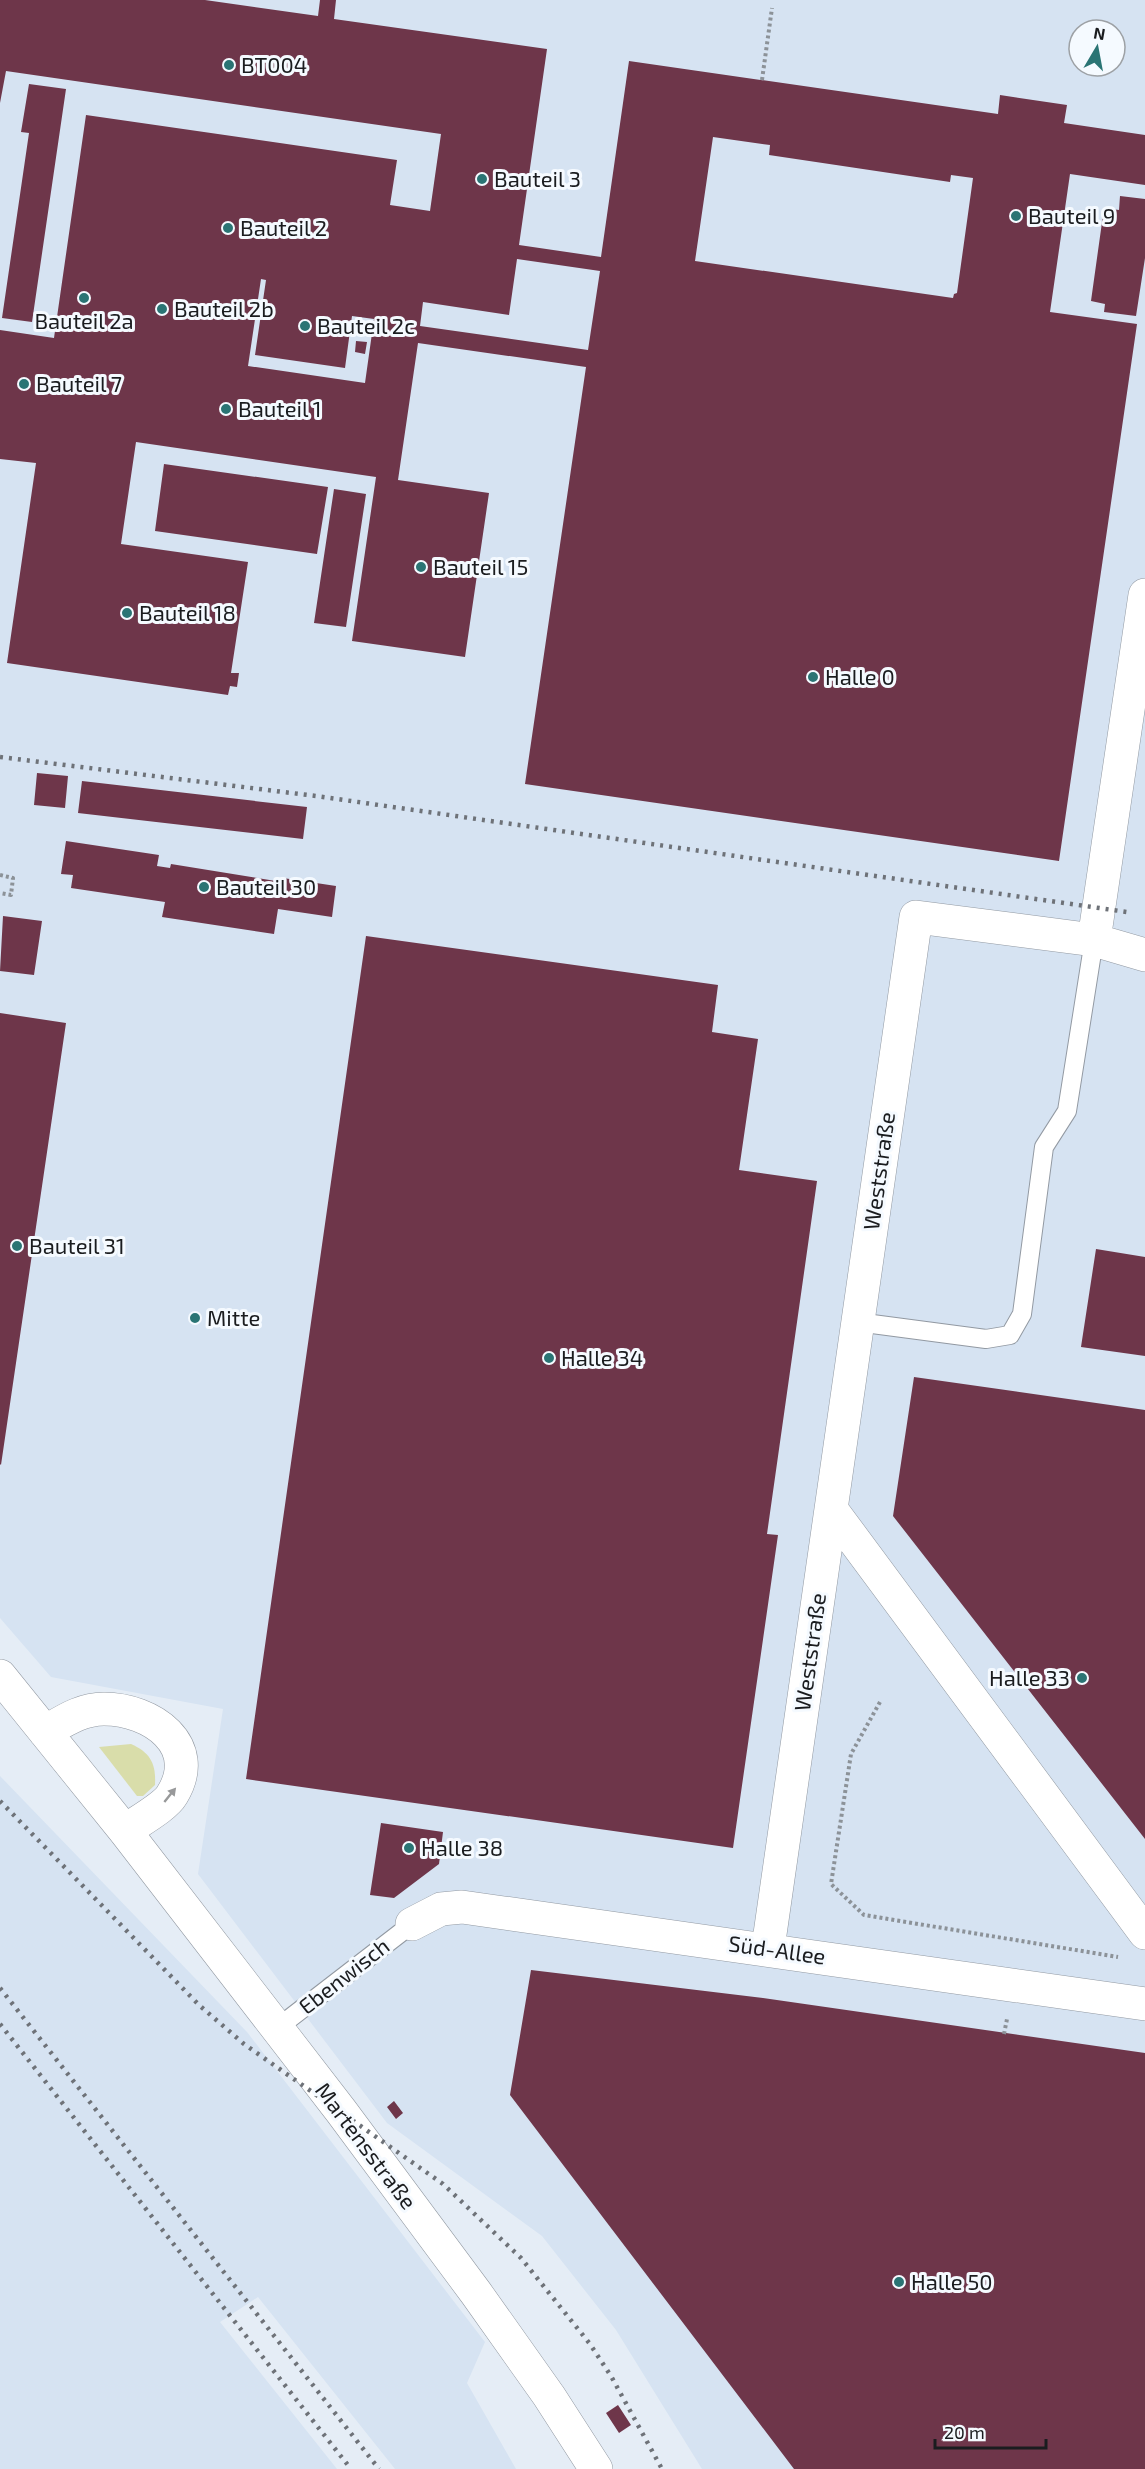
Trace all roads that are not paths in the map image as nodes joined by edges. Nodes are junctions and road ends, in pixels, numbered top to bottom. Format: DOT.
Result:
graph roads {
  1 [pos="1145,596"];
  2 [pos="1094,940"];
  3 [pos="1145,955"];
  4 [pos="857,1322"];
  5 [pos="831,1509"];
  6 [pos="0,1676"];
  7 [pos="45,1732"];
  8 [pos="125,1832"];
  9 [pos="412,1924"];
  10 [pos="1145,1933"];
  11 [pos="768,1948"];
  12 [pos="1145,2004"];
  13 [pos="276,2029"];
  14 [pos="596,2469"];
  1 -- 2 [label="street"];
  2 -- 3 [label="street"];
  2 -- 4 [label="lane"];
  2 -- 4 [label="street, Weststraße"];
  4 -- 5 [label="street, Weststraße"];
  5 -- 10 [label="street"];
  5 -- 11 [label="street, Weststraße"];
  6 -- 7 [label="street, Martensstraße"];
  7 -- 8 [label="street, Martensstraße"];
  8 -- 7 [label="street, one-way"];
  8 -- 13 [label="street, Martensstraße"];
  9 -- 11 [label="street, Süd-Allee"];
  9 -- 13 [label="lane, Ebenwisch"];
  11 -- 12 [label="street, Süd-Allee"];
  13 -- 14 [label="street, Martensstraße"];
}
